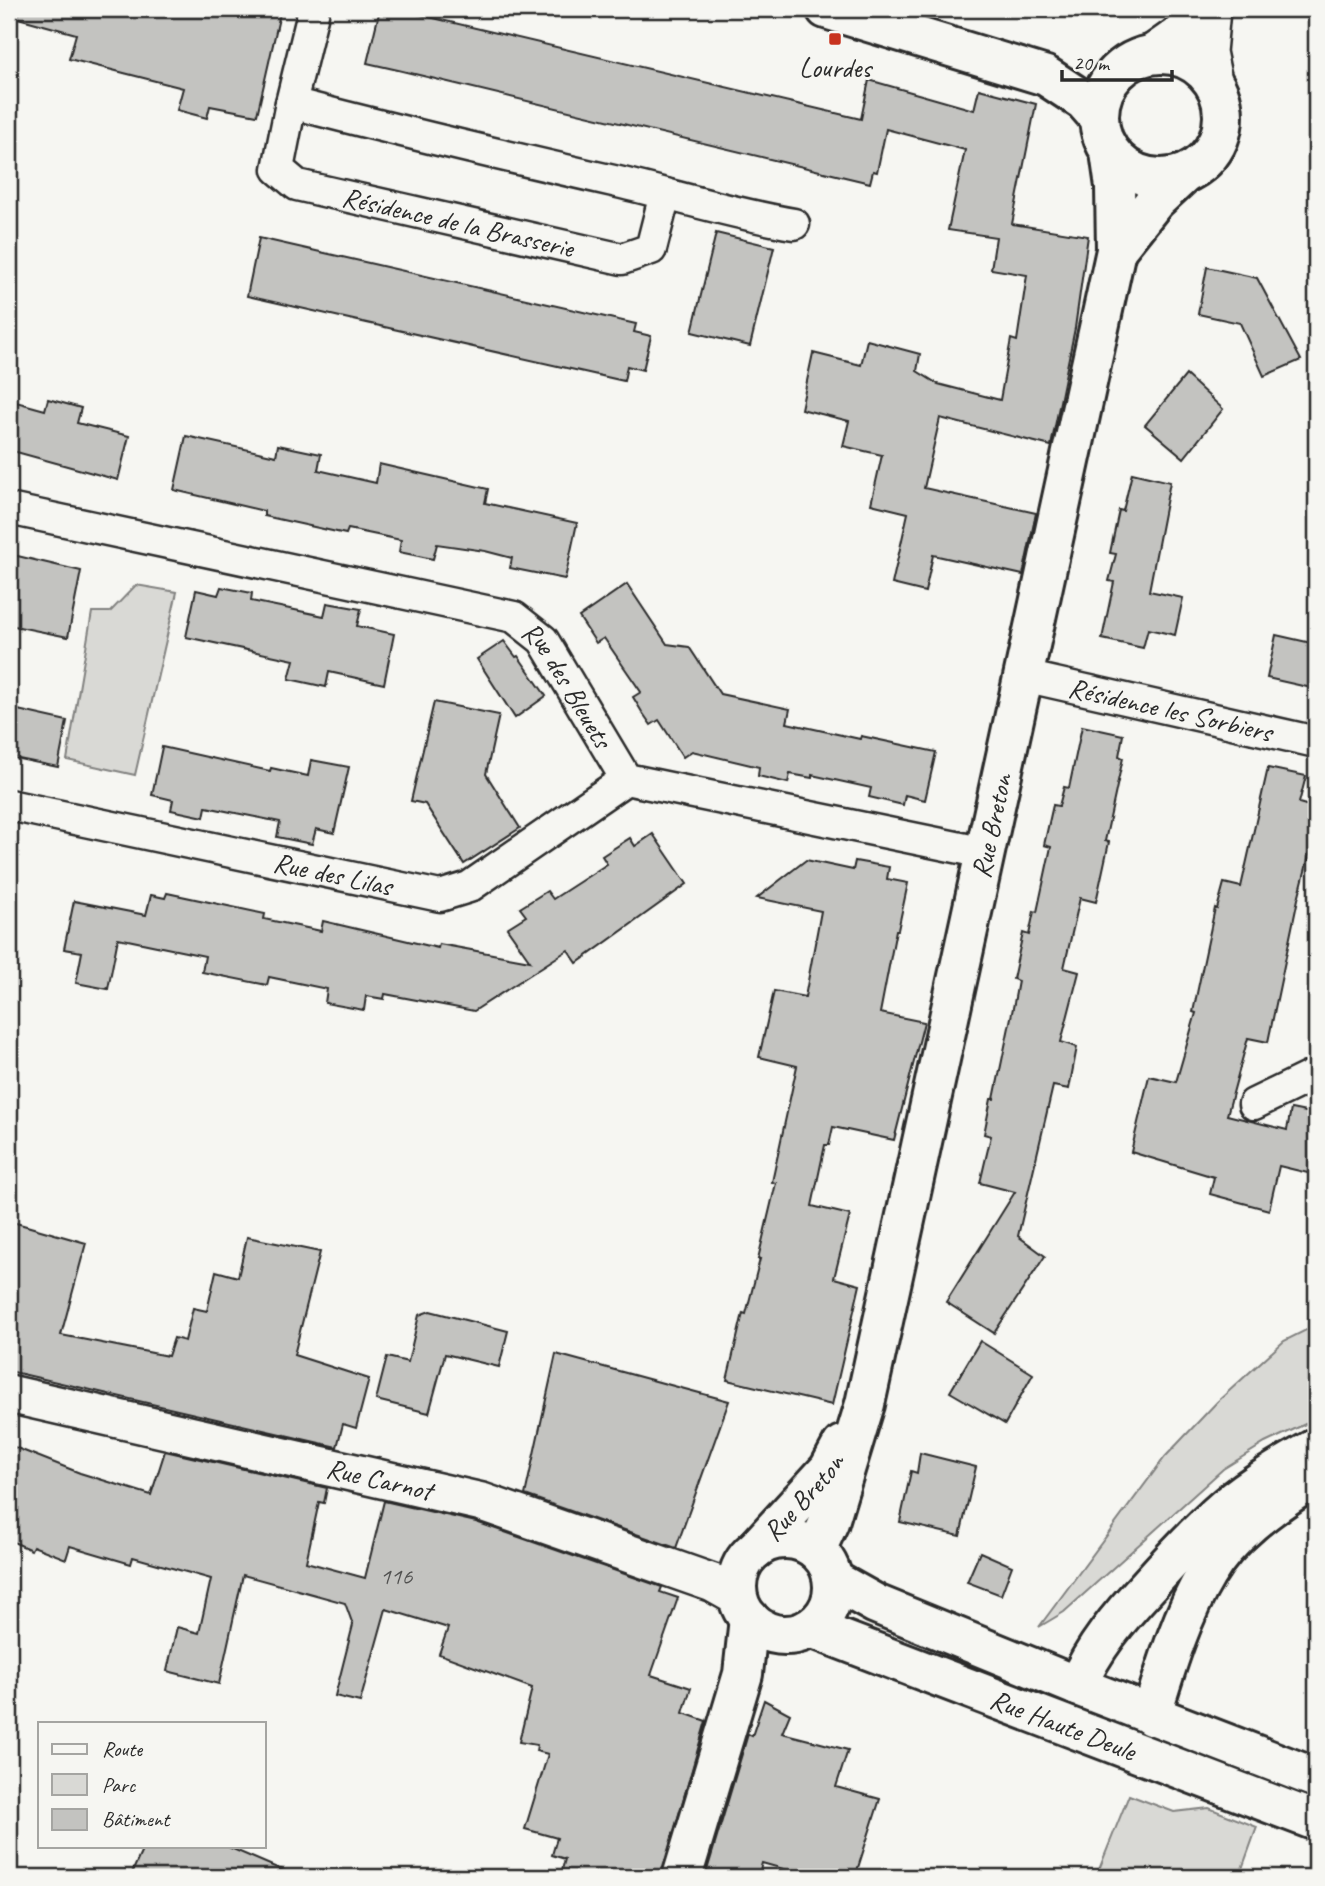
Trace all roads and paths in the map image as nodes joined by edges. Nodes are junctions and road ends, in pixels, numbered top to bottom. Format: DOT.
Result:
graph roads {
  1 [pos="314,9"];
  2 [pos="826,9"];
  3 [pos="1211,9"];
  4 [pos="1136,61"];
  5 [pos="1046,76"];
  6 [pos="1213,81"];
  7 [pos="291,103"];
  8 [pos="1104,135"];
  9 [pos="1184,174"];
  10 [pos="665,194"];
  11 [pos="794,224"];
  12 [pos="1116,250"];
  13 [pos="9,509"];
  14 [pos="1024,676"];
  15 [pos="1316,742"];
  16 [pos="626,779"];
  17 [pos="9,805"];
  18 [pos="985,853"];
  19 [pos="1316,1074"];
  20 [pos="1254,1104"];
  21 [pos="9,1394"];
  22 [pos="865,1404"];
  23 [pos="1316,1448"];
  24 [pos="1316,1476"];
  25 [pos="756,1549"];
  26 [pos="824,1565"];
  27 [pos="743,1608"];
  28 [pos="798,1632"];
  29 [pos="743,1674"];
  30 [pos="1069,1705"];
  31 [pos="1151,1716"];
  32 [pos="1316,1778"];
  33 [pos="1316,1821"];
  34 [pos="682,1877"];
  1 -- 7 [label="street, Résidence de la Brasserie"];
  2 -- 5 [label="main road"];
  3 -- 4 [label="street"];
  3 -- 6 [label="street"];
  4 -- 5 [label="main road"];
  4 -- 6 [label="main road"];
  4 -- 8 [label="main road"];
  5 -- 8 [label="main road"];
  6 -- 9 [label="main road"];
  7 -- 10 [label="street"];
  7 -- 10 [label="street, Résidence de la Brasserie"];
  8 -- 9 [label="main road"];
  8 -- 12 [label="main road, Rue Breton"];
  9 -- 12 [label="main road, Rue Breton"];
  10 -- 11 [label="street"];
  12 -- 14 [label="main road, Rue Breton"];
  13 -- 16 [label="street, Rue des Bleuets"];
  14 -- 15 [label="street, Résidence les Sorbiers"];
  14 -- 18 [label="main road, Rue Breton"];
  16 -- 17 [label="street, Rue des Lilas"];
  16 -- 18 [label="street, Rue des Bleuets"];
  18 -- 22 [label="main road, Rue Breton"];
  19 -- 20 [label="street"];
  21 -- 27 [label="street, Rue Carnot"];
  22 -- 25 [label="main road, Rue Breton"];
  22 -- 26 [label="main road, Rue Breton"];
  23 -- 30 [label="main road"];
  24 -- 31 [label="main road"];
  25 -- 26 [label="main road"];
  25 -- 27 [label="main road"];
  26 -- 28 [label="main road"];
  26 -- 30 [label="main road, Rue Haute Deule"];
  27 -- 28 [label="main road"];
  27 -- 29 [label="main road"];
  28 -- 29 [label="main road"];
  28 -- 30 [label="main road, Rue Haute Deule"];
  29 -- 34 [label="main road"];
  30 -- 31 [label="main road, Rue Haute Deule"];
  30 -- 33 [label="main road, Rue Haute Deule"];
  31 -- 32 [label="main road, Rue Haute Deule"];
}
